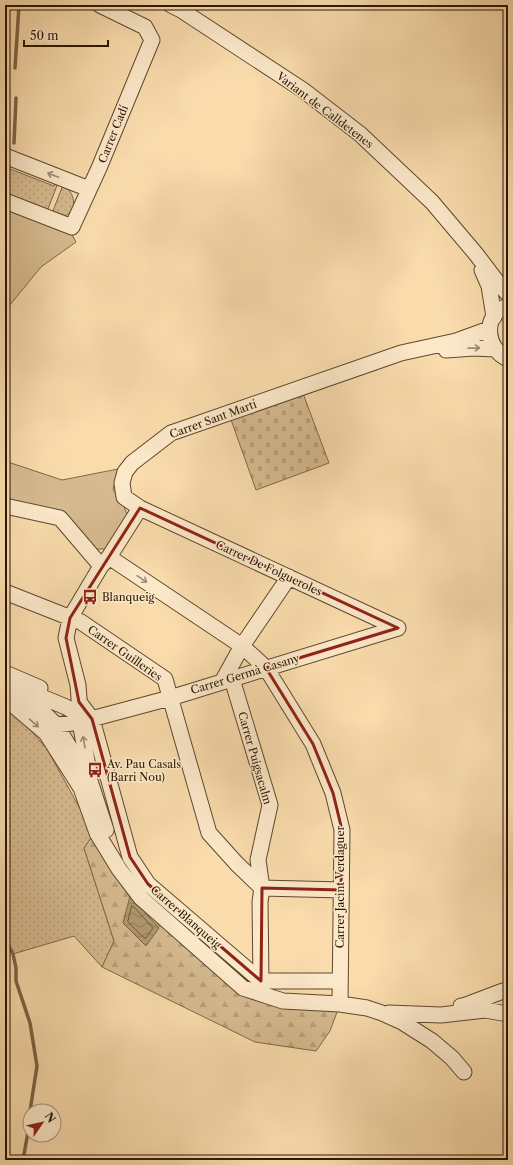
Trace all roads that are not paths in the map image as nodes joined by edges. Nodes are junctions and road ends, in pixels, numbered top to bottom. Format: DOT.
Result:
graph roads {
  1 [pos="100,5"];
  2 [pos="171,5"];
  3 [pos="5,156"];
  4 [pos="89,189"];
  5 [pos="5,201"];
  6 [pos="476,254"];
  7 [pos="508,294"];
  8 [pos="508,306"];
  9 [pos="492,323"];
  10 [pos="495,349"];
  11 [pos="508,359"];
  12 [pos="353,369"];
  13 [pos="5,506"];
  14 [pos="140,508"];
  15 [pos="105,562"];
  16 [pos="289,577"];
  17 [pos="5,592"];
  18 [pos="70,618"];
  19 [pos="398,628"];
  20 [pos="242,646"];
  21 [pos="266,668"];
  22 [pos="5,673"];
  23 [pos="227,681"];
  24 [pos="5,685"];
  25 [pos="5,698"];
  26 [pos="170,698"];
  27 [pos="67,704"];
  28 [pos="86,721"];
  29 [pos="56,725"];
  30 [pos="90,781"];
  31 [pos="119,869"];
  32 [pos="262,888"];
  33 [pos="341,890"];
  34 [pos="261,981"];
  35 [pos="340,981"];
  36 [pos="506,987"];
  37 [pos="340,1004"];
  38 [pos="382,1013"];
  39 [pos="414,1014"];
  40 [pos="505,1018"];
  41 [pos="464,1072"];
  1 -- 4 [label="street, Carrer Cadí"];
  2 -- 6 [label="street, Variant de Calldetenes"];
  4 -- 3 [label="street, one-way"];
  4 -- 5 [label="street, Carrer Cadí"];
  6 -- 7 [label="street, Variant de Calldetenes"];
  6 -- 9 [label="street, Variant de Calldetenes"];
  8 -- 9 [label="street, Carrer Sant Martí"];
  9 -- 10 [label="street, Variant de Calldetenes"];
  9 -- 12 [label="street, Carrer Sant Martí"];
  10 -- 11 [label="street"];
  12 -- 10 [label="street, Carrer Sant Martí, one-way"];
  12 -- 14 [label="street, Carrer Sant Martí"];
  13 -- 15 [label="street, Carrer Jacint Verdaguer"];
  14 -- 15 [label="street"];
  14 -- 16 [label="street, Carrer De Folgueroles"];
  15 -- 18 [label="street"];
  15 -- 20 [label="street, Carrer Jacint Verdaguer, one-way"];
  16 -- 19 [label="street, Carrer De Folgueroles"];
  16 -- 20 [label="street"];
  17 -- 18 [label="street, Carrer Guilleries"];
  18 -- 26 [label="street, Carrer Guilleries"];
  18 -- 27 [label="street"];
  19 -- 21 [label="street, Carrer Germà Casany"];
  20 -- 21 [label="street, Carrer Jacint Verdaguer"];
  20 -- 23 [label="street"];
  21 -- 23 [label="street, Carrer Germà Casany"];
  21 -- 33 [label="street, Carrer Jacint Verdaguer"];
  22 -- 27 [label="street"];
  23 -- 26 [label="street, Carrer Germà Casany"];
  23 -- 32 [label="street, Carrer Puigsacalm"];
  24 -- 27 [label="street"];
  24 -- 29 [label="street"];
  25 -- 31 [label="street, one-way"];
  26 -- 28 [label="street, Carrer Germà Casany"];
  26 -- 32 [label="street, Carrer Guilleries"];
  27 -- 28 [label="street"];
  27 -- 29 [label="street"];
  28 -- 29 [label="street, Carrer Germà Casany"];
  30 -- 28 [label="street, one-way"];
  28 -- 34 [label="street, Carrer Blanqueig"];
  29 -- 30 [label="street"];
  30 -- 31 [label="street"];
  31 -- 37 [label="street"];
  32 -- 33 [label="street"];
  32 -- 34 [label="street, Carrer Puigsacalm"];
  33 -- 35 [label="street, Carrer Jacint Verdaguer"];
  34 -- 35 [label="street"];
  35 -- 37 [label="street, Carrer Jacint Verdaguer"];
  36 -- 39 [label="street"];
  36 -- 40 [label="street"];
  37 -- 38 [label="street"];
  38 -- 39 [label="street"];
  38 -- 41 [label="street"];
  39 -- 40 [label="street"];
}
